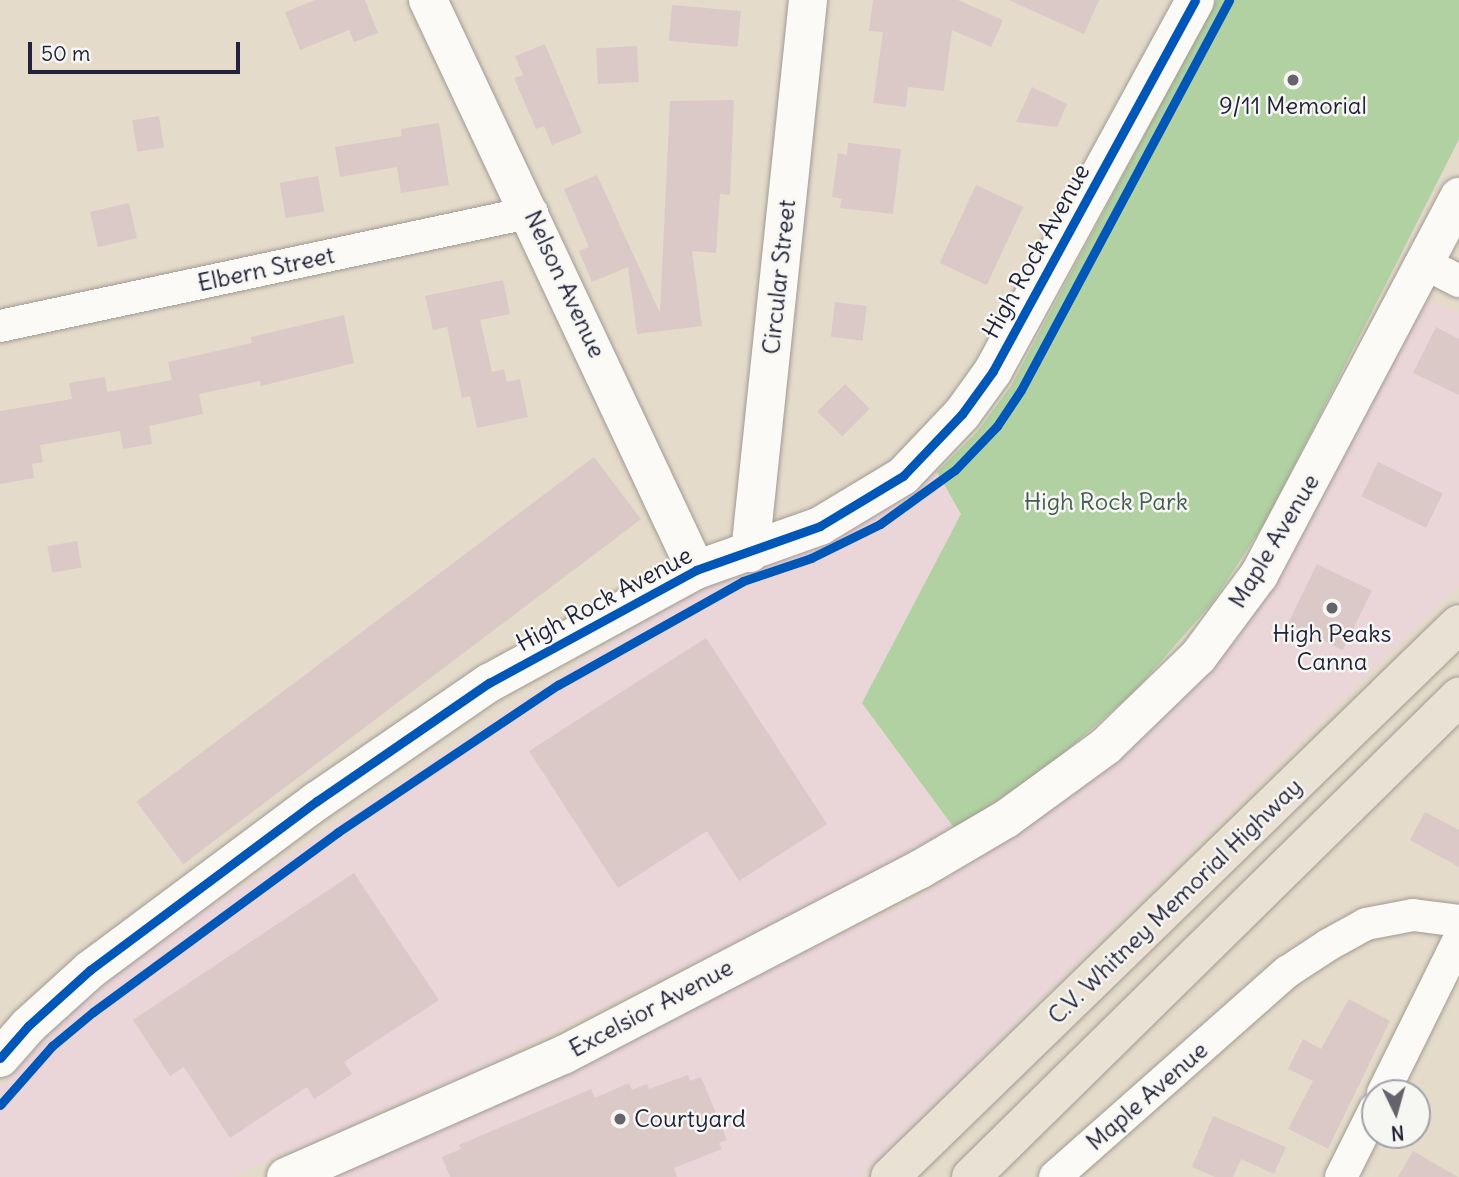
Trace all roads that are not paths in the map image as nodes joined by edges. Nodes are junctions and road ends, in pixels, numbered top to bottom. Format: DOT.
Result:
graph roads {
  1 [pos="428,0"];
  2 [pos="808,0"];
  3 [pos="1195,0"];
  4 [pos="1459,197"];
  5 [pos="532,212"];
  6 [pos="1422,262"];
  7 [pos="1459,281"];
  8 [pos="0,326"];
  9 [pos="750,553"];
  10 [pos="696,570"];
  11 [pos="1459,624"];
  12 [pos="1459,697"];
  13 [pos="1006,818"];
  14 [pos="1459,921"];
  15 [pos="1459,939"];
  16 [pos="0,1058"];
  17 [pos="1390,1079"];
  18 [pos="1361,1137"];
  19 [pos="286,1177"];
  20 [pos="890,1177"];
  21 [pos="971,1177"];
  22 [pos="1055,1177"];
  23 [pos="1341,1177"];
  1 -- 5 [label="street, Nelson Avenue"];
  2 -- 9 [label="street, Circular Street"];
  3 -- 9 [label="street, High Rock Avenue"];
  4 -- 6 [label="street, Maple Avenue"];
  5 -- 8 [label="street, Elbern Street"];
  5 -- 10 [label="street, Nelson Avenue"];
  6 -- 7 [label="street"];
  6 -- 13 [label="street, Maple Avenue"];
  9 -- 10 [label="street, High Rock Avenue"];
  10 -- 16 [label="street, High Rock Avenue"];
  11 -- 20 [label="highway, C.V. Whitney Memorial Highway"];
  12 -- 21 [label="highway"];
  13 -- 19 [label="street, Excelsior Avenue"];
  14 -- 22 [label="street, Maple Avenue"];
  15 -- 17 [label="street"];
  18 -- 23 [label="street"];
}
